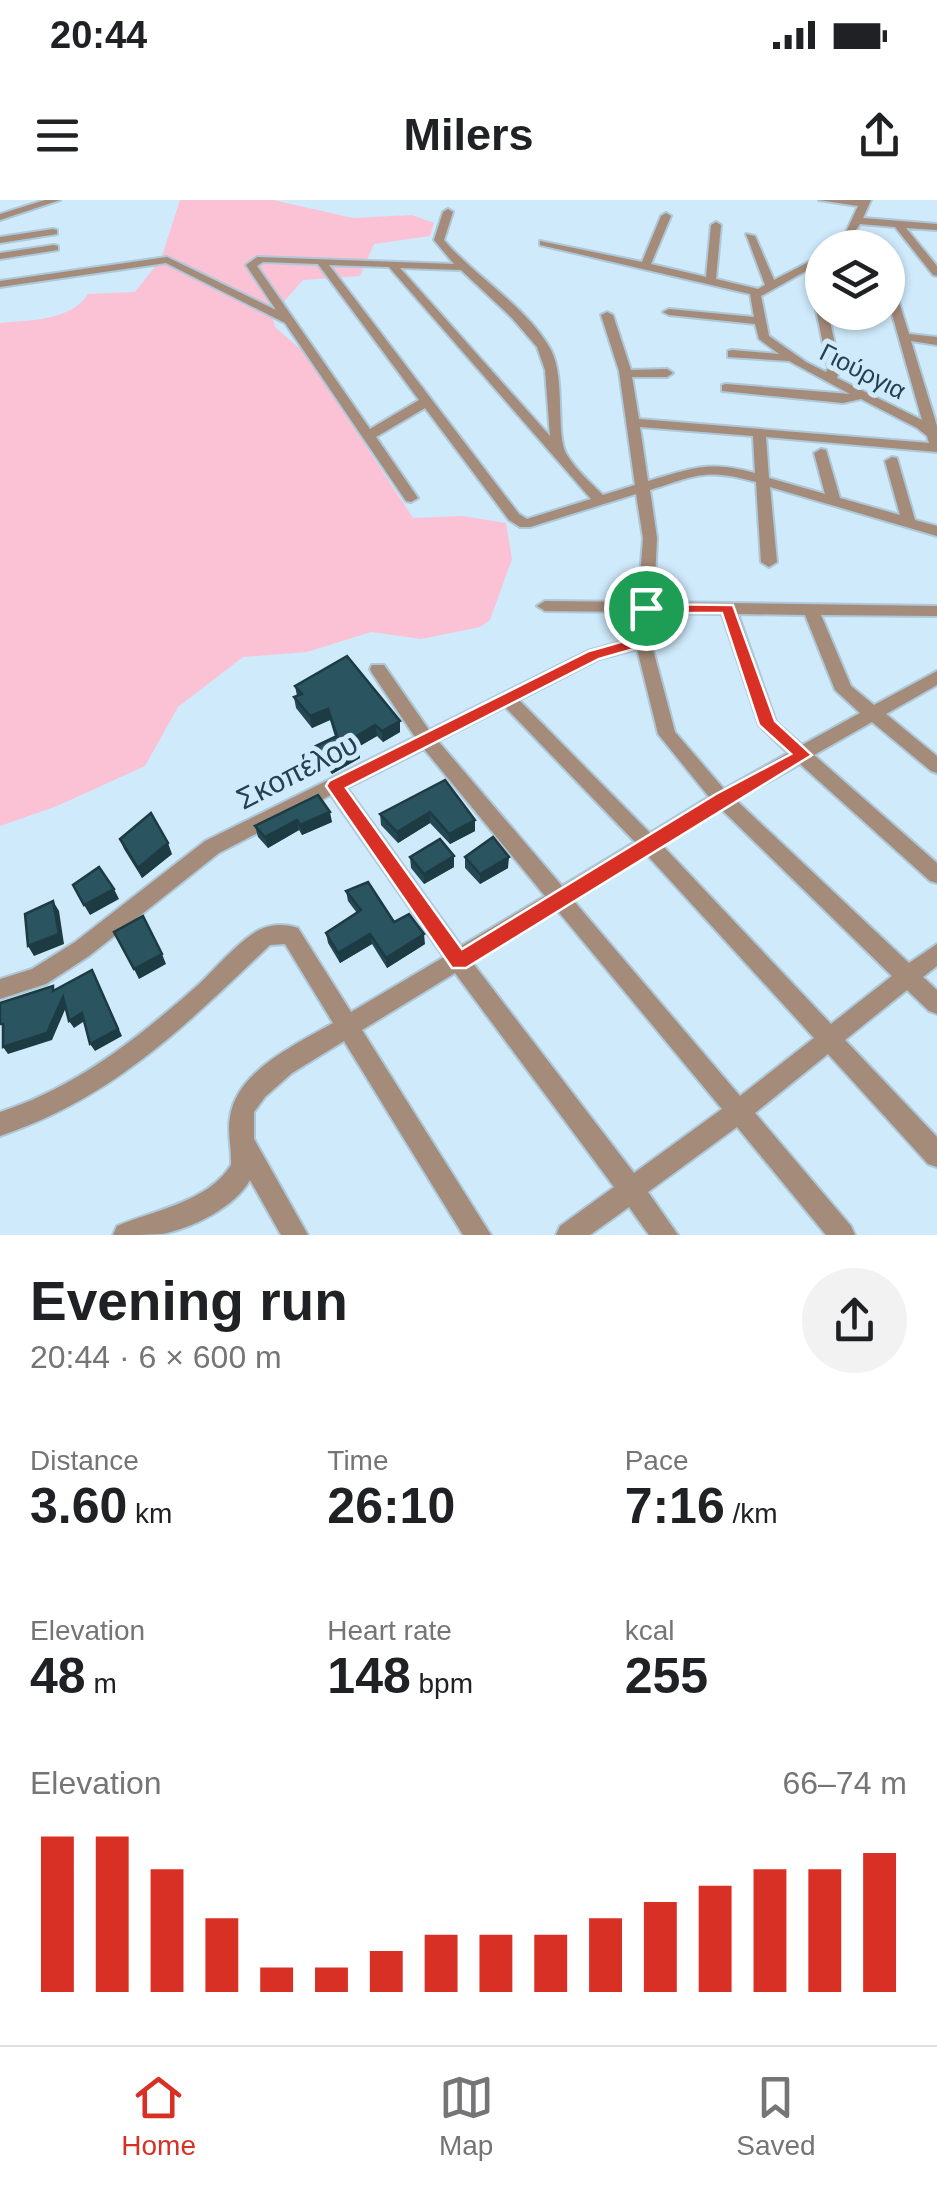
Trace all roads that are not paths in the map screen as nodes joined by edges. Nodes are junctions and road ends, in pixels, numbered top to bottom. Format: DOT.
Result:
graph roads {
  1 [pos="55,200"];
  2 [pos="824,200"];
  3 [pos="865,202"];
  4 [pos="448,212"];
  5 [pos="666,216"];
  6 [pos="0,217"];
  7 [pos="858,220"];
  8 [pos="896,222"];
  9 [pos="716,225"];
  10 [pos="937,227"];
  11 [pos="852,230"];
  12 [pos="54,232"];
  13 [pos="750,236"];
  14 [pos="0,240"];
  15 [pos="544,243"];
  16 [pos="54,248"];
  17 [pos="0,256"];
  18 [pos="322,263"];
  19 [pos="394,266"];
  20 [pos="645,266"];
  21 [pos="462,267"];
  22 [pos="805,267"];
  23 [pos="937,274"];
  24 [pos="711,280"];
  25 [pos="0,284"];
  26 [pos="764,289"];
  27 [pos="669,312"];
  28 [pos="607,314"];
  29 [pos="291,321"];
  30 [pos="760,321"];
  31 [pos="826,330"];
  32 [pos="903,330"];
  33 [pos="905,337"];
  34 [pos="937,341"];
  35 [pos="732,354"];
  36 [pos="791,358"];
  37 [pos="667,373"];
  38 [pos="625,374"];
  39 [pos="830,380"];
  40 [pos="726,388"];
  41 [pos="860,396"];
  42 [pos="425,402"];
  43 [pos="890,410"];
  44 [pos="931,412"];
  45 [pos="632,422"];
  46 [pos="759,433"];
  47 [pos="368,436"];
  48 [pos="936,443"];
  49 [pos="558,452"];
  50 [pos="821,453"];
  51 [pos="892,460"];
  52 [pos="760,481"];
  53 [pos="641,490"];
  54 [pos="411,498"];
  55 [pos="601,502"];
  56 [pos="834,502"];
  57 [pos="909,523"];
  58 [pos="937,531"];
  59 [pos="769,562"];
  60 [pos="545,606"];
  61 [pos="646,608"];
  62 [pos="728,608"];
  63 [pos="811,608"];
  64 [pos="937,611"];
  65 [pos="642,642"];
  66 [pos="378,670"];
  67 [pos="937,677"];
  68 [pos="506,698"];
  69 [pos="870,714"];
  70 [pos="427,740"];
  71 [pos="804,755"];
  72 [pos="937,766"];
  73 [pos="335,786"];
  74 [pos="722,799"];
  75 [pos="649,844"];
  76 [pos="937,875"];
  77 [pos="562,900"];
  78 [pos="937,952"];
  79 [pos="459,961"];
  80 [pos="908,975"];
  81 [pos="0,989"];
  82 [pos="937,1004"];
  83 [pos="346,1026"];
  84 [pos="828,1039"];
  85 [pos="738,1112"];
  86 [pos="0,1124"];
  87 [pos="246,1148"];
  88 [pos="937,1155"];
  89 [pos="632,1189"];
  90 [pos="126,1235"];
  91 [pos="295,1235"];
  92 [pos="478,1235"];
  93 [pos="569,1235"];
  94 [pos="664,1235"];
  95 [pos="842,1235"];
  1 -- 6 [label="street"];
  2 -- 3 [label="street"];
  3 -- 7 [label="street"];
  4 -- 21 [label="street"];
  5 -- 20 [label="street"];
  7 -- 8 [label="street"];
  7 -- 11 [label="street"];
  8 -- 10 [label="street"];
  8 -- 23 [label="street"];
  9 -- 24 [label="street"];
  12 -- 14 [label="street"];
  13 -- 26 [label="street"];
  15 -- 20 [label="street"];
  16 -- 17 [label="street"];
  18 -- 19 [label="street"];
  18 -- 29 [label="street"];
  18 -- 42 [label="street"];
  19 -- 21 [label="street"];
  19 -- 49 [label="street"];
  20 -- 24 [label="street"];
  21 -- 49 [label="street"];
  22 -- 26 [label="street"];
  24 -- 26 [label="street"];
  25 -- 29 [label="street"];
  26 -- 30 [label="street"];
  27 -- 30 [label="street"];
  28 -- 38 [label="street"];
  29 -- 47 [label="street"];
  30 -- 36 [label="street, Γιούργια"];
  31 -- 39 [label="street"];
  32 -- 33 [label="street"];
  33 -- 34 [label="street"];
  33 -- 44 [label="street"];
  35 -- 36 [label="street"];
  36 -- 39 [label="street, Γιούργια"];
  37 -- 38 [label="street"];
  38 -- 45 [label="street"];
  39 -- 41 [label="street, Γιούργια"];
  40 -- 41 [label="street"];
  41 -- 43 [label="street, Γιούργια"];
  42 -- 47 [label="street"];
  42 -- 55 [label="street"];
  43 -- 44 [label="street"];
  43 -- 48 [label="street, Γιούργια"];
  44 -- 48 [label="street"];
  45 -- 46 [label="street"];
  45 -- 53 [label="street"];
  46 -- 48 [label="street"];
  46 -- 52 [label="street"];
  47 -- 54 [label="street"];
  49 -- 55 [label="street"];
  50 -- 56 [label="street"];
  51 -- 57 [label="street"];
  52 -- 53 [label="street"];
  52 -- 56 [label="street"];
  52 -- 59 [label="street"];
  53 -- 55 [label="street"];
  53 -- 61 [label="street"];
  56 -- 57 [label="street"];
  57 -- 58 [label="street"];
  60 -- 61 [label="street"];
  61 -- 62 [label="street"];
  61 -- 65 [label="street"];
  62 -- 63 [label="street"];
  62 -- 71 [label="street"];
  63 -- 64 [label="street"];
  63 -- 69 [label="street"];
  65 -- 68 [label="street, Σκοπέλου"];
  65 -- 74 [label="street"];
  66 -- 70 [label="street"];
  67 -- 69 [label="street"];
  68 -- 70 [label="street, Σκοπέλου"];
  68 -- 75 [label="street"];
  69 -- 71 [label="street"];
  69 -- 72 [label="street"];
  70 -- 73 [label="street, Σκοπέλου"];
  70 -- 77 [label="street"];
  71 -- 74 [label="street"];
  71 -- 76 [label="street"];
  73 -- 79 [label="street"];
  73 -- 81 [label="street, Σκοπέλου"];
  74 -- 75 [label="street"];
  74 -- 80 [label="street"];
  75 -- 77 [label="street"];
  75 -- 84 [label="street"];
  77 -- 79 [label="street"];
  77 -- 85 [label="street"];
  78 -- 80 [label="street"];
  79 -- 83 [label="street"];
  79 -- 89 [label="street"];
  80 -- 82 [label="street"];
  80 -- 84 [label="street"];
  83 -- 86 [label="street"];
  83 -- 87 [label="street"];
  83 -- 92 [label="street"];
  84 -- 85 [label="street"];
  84 -- 88 [label="street"];
  85 -- 89 [label="street"];
  85 -- 95 [label="street"];
  87 -- 90 [label="street"];
  87 -- 91 [label="street"];
  89 -- 93 [label="street"];
  89 -- 94 [label="street"];
}
